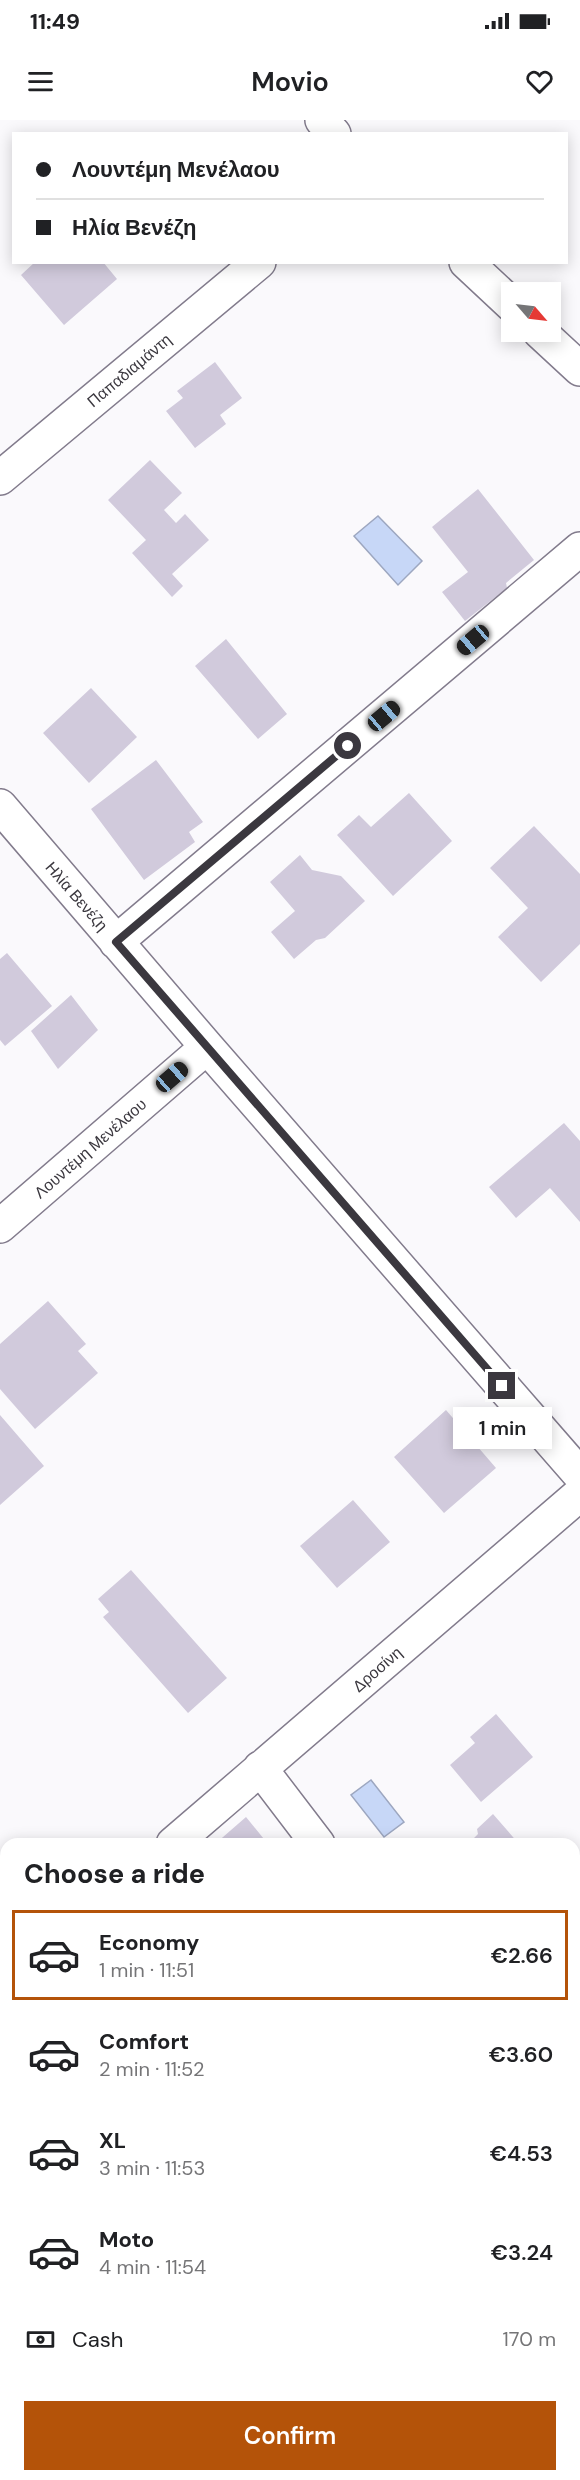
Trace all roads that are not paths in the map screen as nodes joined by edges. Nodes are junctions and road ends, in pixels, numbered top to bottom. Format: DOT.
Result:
graph roads {
  1 [pos="322,120"];
  2 [pos="332,132"];
  3 [pos="256,264"];
  4 [pos="468,264"];
  5 [pos="501,295"];
  6 [pos="551,342"];
  7 [pos="580,369"];
  8 [pos="0,478"];
  9 [pos="580,549"];
  10 [pos="0,806"];
  11 [pos="116,942"];
  12 [pos="207,1047"];
  13 [pos="0,1226"];
  14 [pos="580,1475"];
  15 [pos="580,1494"];
  16 [pos="260,1768"];
  17 [pos="180,1838"];
  18 [pos="313,1838"];
  1 -- 2 [label="street"];
  3 -- 8 [label="street, Παπαδιαμάντη"];
  4 -- 5 [label="street"];
  6 -- 7 [label="street"];
  9 -- 11 [label="street"];
  10 -- 11 [label="street, Ηλία Βενέζη"];
  11 -- 12 [label="street, Ηλία Βενέζη"];
  12 -- 13 [label="street, Λουντέμη Μενέλαου"];
  12 -- 14 [label="street, Ηλία Βενέζη"];
  15 -- 16 [label="street, Δροσίνη"];
  16 -- 17 [label="street, Δροσίνη"];
  16 -- 18 [label="street"];
}
